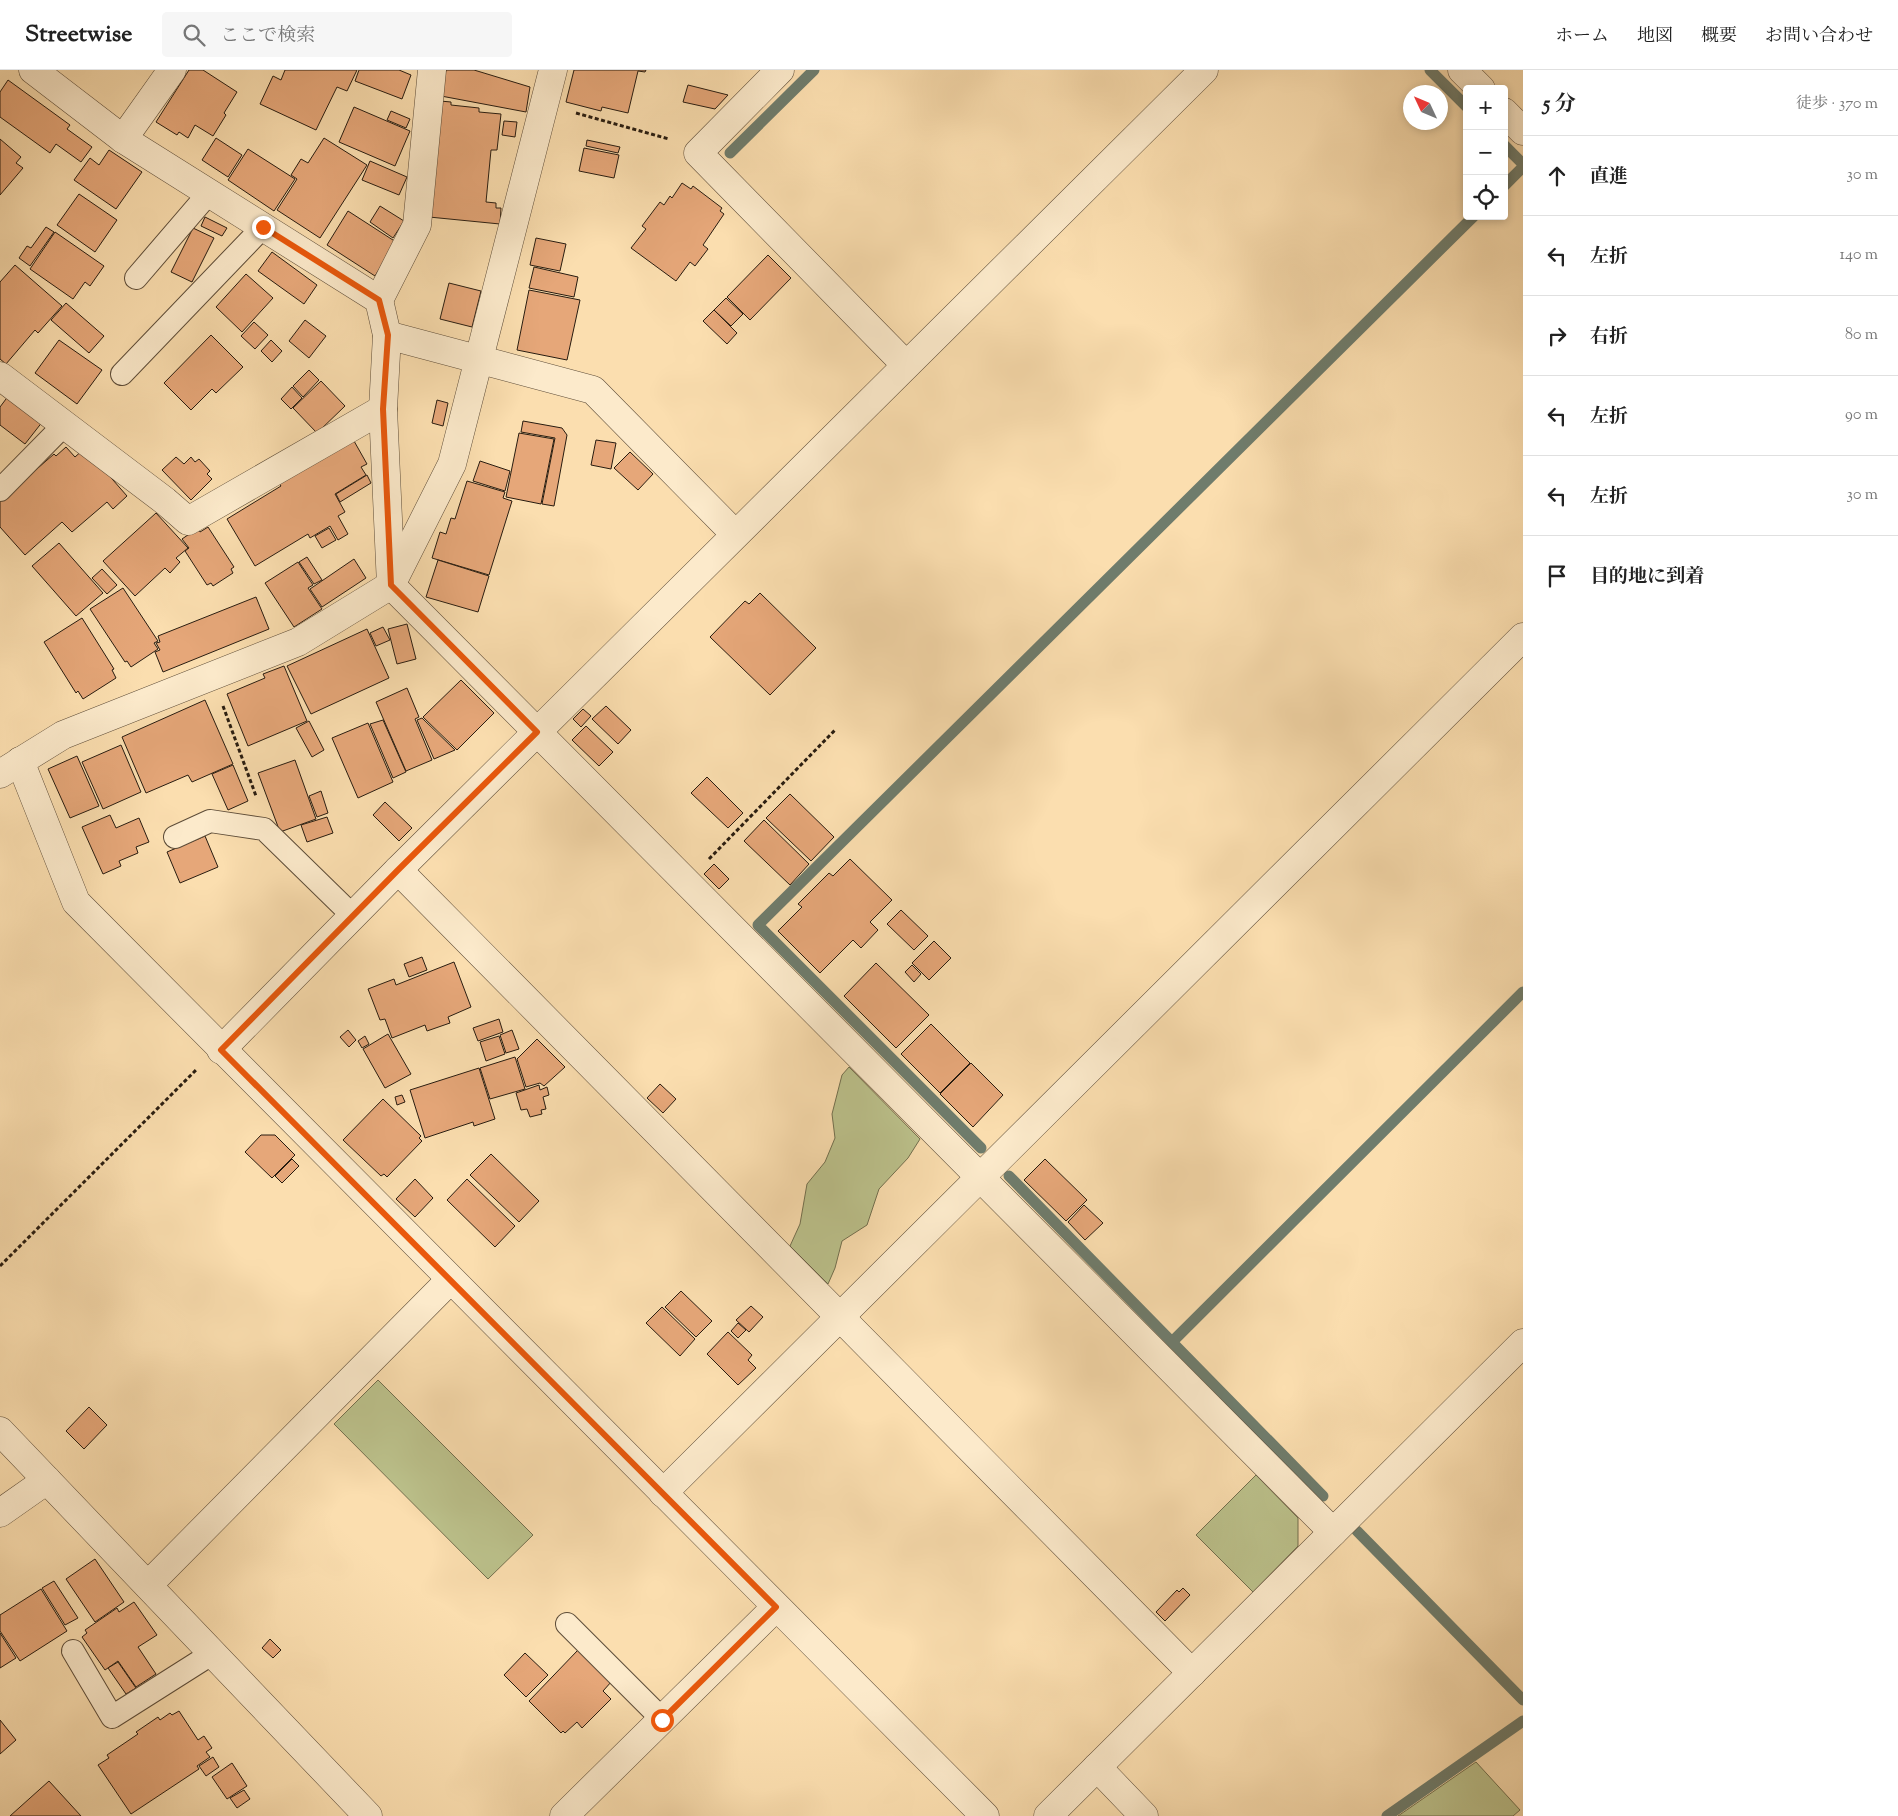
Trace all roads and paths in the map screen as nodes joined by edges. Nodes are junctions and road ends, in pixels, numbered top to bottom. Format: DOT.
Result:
graph roads {
  1 [pos="33,70"];
  2 [pos="172,70"];
  3 [pos="432,70"];
  4 [pos="553,70"];
  5 [pos="780,70"];
  6 [pos="1204,70"];
  7 [pos="1462,70"];
  8 [pos="1477,85"];
  9 [pos="544,104"];
  10 [pos="1508,116"];
  11 [pos="1523,131"];
  12 [pos="123,139"];
  13 [pos="702,148"];
  14 [pos="209,193"];
  15 [pos="263,227"];
  16 [pos="136,278"];
  17 [pos="379,300"];
  18 [pos="388,335"];
  19 [pos="480,359"];
  20 [pos="906,365"];
  21 [pos="122,374"];
  22 [pos="0,376"];
  23 [pos="383,409"];
  24 [pos="65,424"];
  25 [pos="0,490"];
  26 [pos="735,534"];
  27 [pos="391,585"];
  28 [pos="1523,637"];
  29 [pos="212,675"];
  30 [pos="836,729"];
  31 [pos="537,732"];
  32 [pos="10,767"];
  33 [pos="270,835"];
  34 [pos="176,837"];
  35 [pos="398,870"];
  36 [pos="686,882"];
  37 [pos="353,916"];
  38 [pos="220,1049"];
  39 [pos="980,1177"];
  40 [pos="0,1266"];
  41 [pos="450,1280"];
  42 [pos="840,1317"];
  43 [pos="1523,1343"];
  44 [pos="0,1431"];
  45 [pos="47,1480"];
  46 [pos="663,1493"];
  47 [pos="0,1513"];
  48 [pos="1333,1532"];
  49 [pos="148,1585"];
  50 [pos="776,1607"];
  51 [pos="567,1624"];
  52 [pos="73,1651"];
  53 [pos="213,1653"];
  54 [pos="1192,1673"];
  55 [pos="662,1720"];
  56 [pos="1098,1767"];
  57 [pos="368,1816"];
  58 [pos="564,1816"];
  59 [pos="985,1816"];
  60 [pos="1048,1816"];
  61 [pos="1144,1816"];
  1 -- 12 [label="street"];
  2 -- 12 [label="street"];
  3 -- 17 [label="street"];
  4 -- 9 [label="street"];
  5 -- 13 [label="street"];
  6 -- 20 [label="street"];
  7 -- 8 [label="street"];
  9 -- 13 [label="path"];
  9 -- 19 [label="street"];
  10 -- 11 [label="street"];
  12 -- 14 [label="street"];
  13 -- 20 [label="street"];
  14 -- 15 [label="street"];
  14 -- 16 [label="lane"];
  15 -- 17 [label="street"];
  15 -- 21 [label="lane"];
  17 -- 18 [label="street"];
  18 -- 19 [label="street"];
  18 -- 23 [label="street"];
  19 -- 26 [label="street"];
  19 -- 27 [label="street"];
  20 -- 26 [label="street"];
  22 -- 24 [label="street"];
  23 -- 24 [label="street"];
  23 -- 27 [label="street"];
  24 -- 25 [label="lane"];
  26 -- 31 [label="street"];
  27 -- 29 [label="street"];
  27 -- 31 [label="street"];
  28 -- 39 [label="street"];
  29 -- 32 [label="street"];
  29 -- 33 [label="path"];
  30 -- 36 [label="path"];
  31 -- 35 [label="street"];
  31 -- 36 [label="street"];
  32 -- 38 [label="street"];
  33 -- 34 [label="lane"];
  33 -- 37 [label="lane"];
  35 -- 37 [label="street"];
  35 -- 42 [label="street"];
  36 -- 39 [label="street"];
  37 -- 38 [label="street"];
  38 -- 40 [label="path"];
  38 -- 41 [label="street"];
  39 -- 42 [label="street"];
  39 -- 48 [label="street"];
  41 -- 46 [label="street"];
  41 -- 49 [label="street"];
  42 -- 46 [label="street"];
  42 -- 54 [label="street"];
  43 -- 48 [label="street"];
  44 -- 45 [label="street"];
  45 -- 47 [label="street"];
  45 -- 49 [label="street"];
  46 -- 50 [label="street"];
  48 -- 54 [label="street"];
  49 -- 53 [label="street"];
  50 -- 55 [label="street"];
  50 -- 59 [label="street"];
  51 -- 55 [label="lane"];
  52 -- 53 [label="lane"];
  53 -- 57 [label="street"];
  54 -- 56 [label="street"];
  55 -- 58 [label="street"];
  56 -- 60 [label="street"];
  56 -- 61 [label="street"];
}
